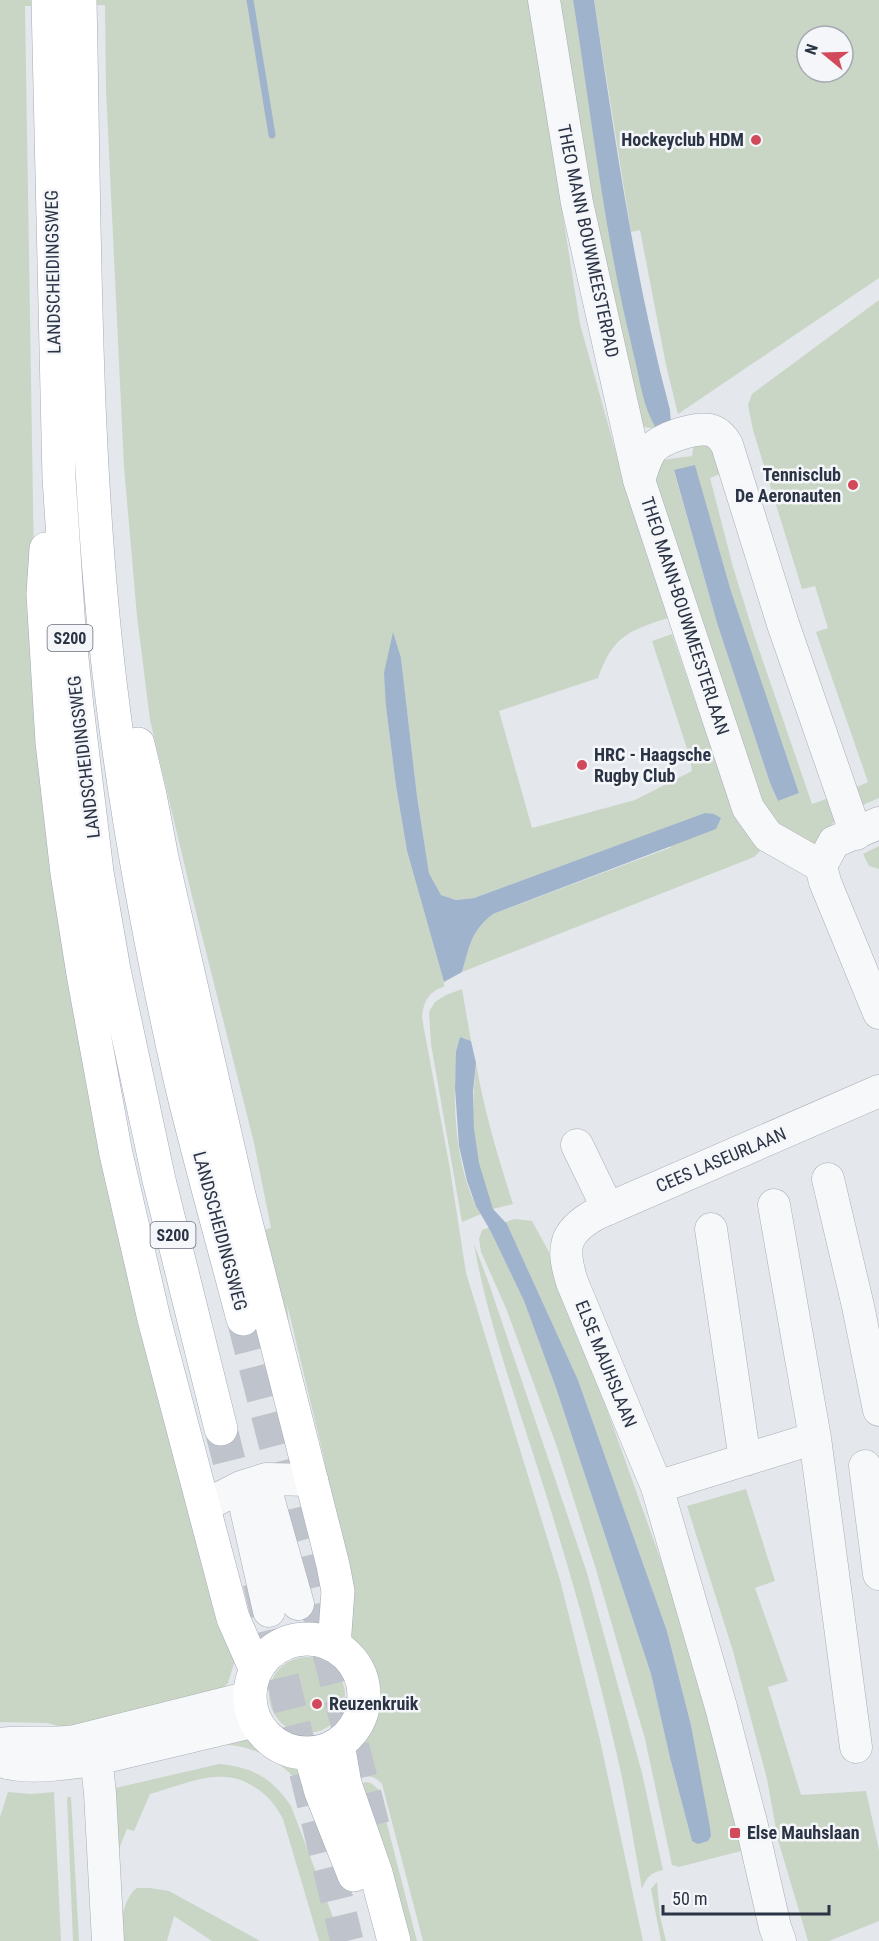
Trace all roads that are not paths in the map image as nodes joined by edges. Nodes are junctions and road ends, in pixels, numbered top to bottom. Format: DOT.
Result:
graph roads {
  1 [pos="48,0"];
  2 [pos="80,0"];
  3 [pos="544,0"];
  4 [pos="56,404"];
  5 [pos="639,480"];
  6 [pos="102,587"];
  7 [pos="867,829"];
  8 [pos="95,847"];
  9 [pos="821,866"];
  10 [pos="150,934"];
  11 [pos="879,1013"];
  12 [pos="879,1091"];
  13 [pos="577,1145"];
  14 [pos="828,1179"];
  15 [pos="774,1205"];
  16 [pos="608,1209"];
  17 [pos="711,1229"];
  18 [pos="569,1237"];
  19 [pos="243,1319"];
  20 [pos="879,1410"];
  21 [pos="221,1429"];
  22 [pos="816,1438"];
  23 [pos="745,1460"];
  24 [pos="872,1465"];
  25 [pos="820,1472"];
  26 [pos="312,1480"];
  27 [pos="252,1483"];
  28 [pos="657,1487"];
  29 [pos="204,1506"];
  30 [pos="879,1574"];
  31 [pos="336,1580"];
  32 [pos="229,1603"];
  33 [pos="284,1607"];
  34 [pos="334,1646"];
  35 [pos="254,1696"];
  36 [pos="865,1712"];
  37 [pos="856,1747"];
  38 [pos="95,1748"];
  39 [pos="324,1748"];
  40 [pos="4,1760"];
  41 [pos="108,1941"];
  42 [pos="387,1941"];
  43 [pos="394,1941"];
  44 [pos="780,1941"];
  1 -- 4 [label="main road, LANDSCHEIDINGSWEG / S200"];
  2 -- 6 [label="main road, LANDSCHEIDINGSWEG / S200"];
  3 -- 5 [label="street, THEO MANN BOUWMEESTERPAD"];
  4 -- 8 [label="main road, LANDSCHEIDINGSWEG / S200"];
  4 -- 29 [label="main road"];
  5 -- 7 [label="street, THEO MANN-BOUWMEESTERLAAN"];
  5 -- 9 [label="street, THEO MANN-BOUWMEESTERLAAN"];
  6 -- 10 [label="main road, LANDSCHEIDINGSWEG / S200"];
  6 -- 26 [label="main road"];
  7 -- 9 [label="street"];
  8 -- 10 [label="main road, S200"];
  8 -- 21 [label="main road, LANDSCHEIDINGSWEG / S200"];
  9 -- 11 [label="street"];
  10 -- 19 [label="main road, LANDSCHEIDINGSWEG / S200"];
  12 -- 16 [label="street, CEES LASEURLAAN"];
  13 -- 16 [label="street"];
  14 -- 20 [label="street"];
  15 -- 22 [label="street"];
  16 -- 18 [label="street, CEES LASEURLAAN"];
  17 -- 23 [label="street"];
  18 -- 28 [label="street, ELSE MAUHSLAAN"];
  22 -- 23 [label="street"];
  22 -- 25 [label="street"];
  23 -- 28 [label="street"];
  24 -- 25 [label="street"];
  24 -- 30 [label="street"];
  25 -- 36 [label="street"];
  26 -- 27 [label="street"];
  26 -- 31 [label="main road"];
  27 -- 29 [label="street"];
  27 -- 33 [label="street"];
  28 -- 44 [label="street, ELSE MAUHSLAAN"];
  29 -- 32 [label="main road"];
  31 -- 33 [label="street"];
  31 -- 34 [label="main road"];
  32 -- 33 [label="street"];
  32 -- 35 [label="main road"];
  34 -- 35 [label="main road"];
  34 -- 39 [label="main road"];
  35 -- 38 [label="street"];
  35 -- 39 [label="main road"];
  36 -- 37 [label="street"];
  38 -- 40 [label="street"];
  38 -- 41 [label="street"];
  39 -- 42 [label="main road"];
  39 -- 43 [label="main road"];
}
